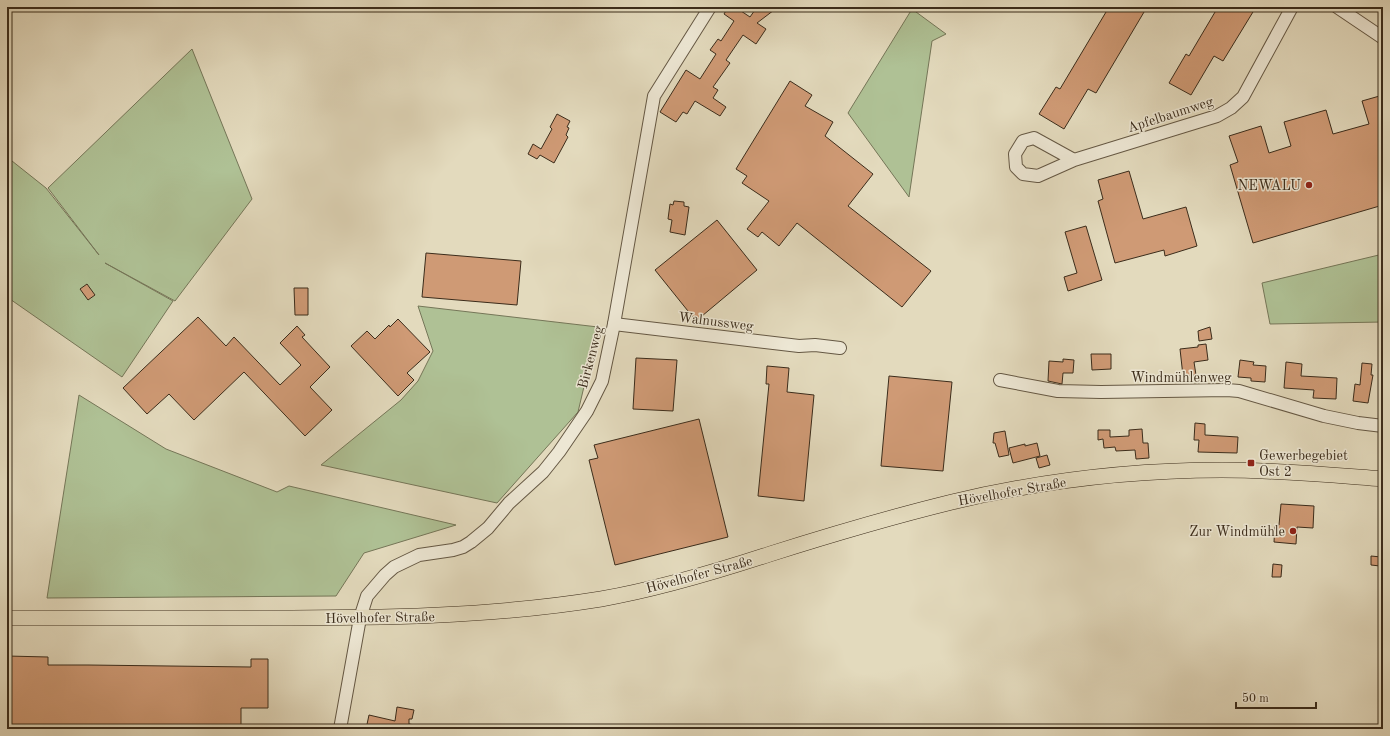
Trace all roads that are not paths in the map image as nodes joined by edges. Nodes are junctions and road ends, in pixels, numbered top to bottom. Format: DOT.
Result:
graph roads {
  1 [pos="710,7"];
  2 [pos="1292,7"];
  3 [pos="1337,7"];
  4 [pos="1383,38"];
  5 [pos="1074,160"];
  6 [pos="614,324"];
  7 [pos="840,348"];
  8 [pos="1000,380"];
  9 [pos="1383,426"];
  10 [pos="1383,479"];
  11 [pos="7,618"];
  12 [pos="360,618"];
  13 [pos="340,729"];
  1 -- 6 [label="street, Birkenweg"];
  2 -- 5 [label="street, Apfelbaumweg"];
  3 -- 4 [label="street"];
  6 -- 7 [label="street, Walnussweg"];
  6 -- 12 [label="street, Birkenweg"];
  8 -- 9 [label="street, Windmühlenweg"];
  10 -- 12 [label="main road, Hövelhofer Straße"];
  11 -- 12 [label="main road, Hövelhofer Straße"];
  12 -- 13 [label="street, Birkenweg"];
}
